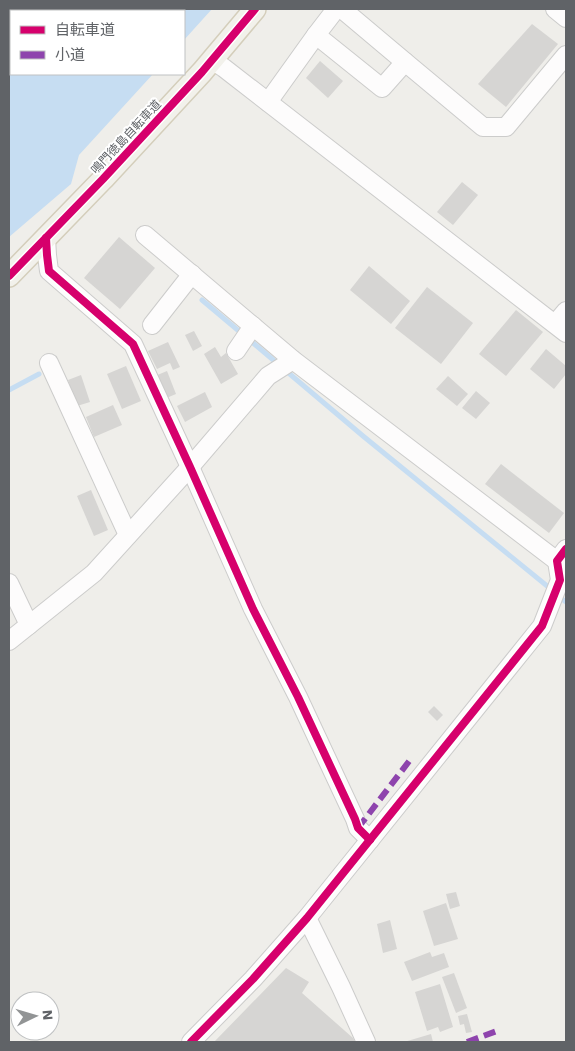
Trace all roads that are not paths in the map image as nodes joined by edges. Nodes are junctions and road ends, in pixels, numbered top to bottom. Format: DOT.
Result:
graph roads {
  1 [pos="255,9"];
  2 [pos="336,9"];
  3 [pos="342,9"];
  4 [pos="554,9"];
  5 [pos="566,18"];
  6 [pos="316,35"];
  7 [pos="566,55"];
  8 [pos="212,60"];
  9 [pos="405,62"];
  10 [pos="268,102"];
  11 [pos="145,235"];
  12 [pos="46,238"];
  13 [pos="192,274"];
  14 [pos="9,276"];
  15 [pos="563,323"];
  16 [pos="152,326"];
  17 [pos="253,326"];
  18 [pos="236,351"];
  19 [pos="293,360"];
  20 [pos="49,363"];
  21 [pos="190,467"];
  22 [pos="128,535"];
  23 [pos="561,555"];
  24 [pos="9,583"];
  25 [pos="29,625"];
  26 [pos="9,641"];
  27 [pos="370,840"];
  28 [pos="307,918"];
  29 [pos="191,1042"];
  30 [pos="366,1042"];
  1 -- 8 [label="main road, 鳴門徳島自転車道"];
  2 -- 6 [label="street"];
  3 -- 9 [label="street"];
  4 -- 5 [label="street"];
  6 -- 9 [label="street"];
  6 -- 10 [label="street"];
  7 -- 9 [label="street"];
  8 -- 10 [label="street"];
  8 -- 12 [label="main road, 鳴門徳島自転車道"];
  10 -- 15 [label="street"];
  11 -- 13 [label="street"];
  12 -- 14 [label="main road, 鳴門徳島自転車道"];
  12 -- 21 [label="street"];
  13 -- 16 [label="street"];
  13 -- 17 [label="street"];
  17 -- 18 [label="street"];
  17 -- 19 [label="street"];
  19 -- 21 [label="street"];
  19 -- 23 [label="street"];
  20 -- 22 [label="street"];
  21 -- 22 [label="street"];
  21 -- 27 [label="street"];
  22 -- 25 [label="street"];
  23 -- 27 [label="street"];
  24 -- 25 [label="street"];
  25 -- 26 [label="street"];
  27 -- 28 [label="street"];
  28 -- 29 [label="street"];
  28 -- 30 [label="street"];
}
